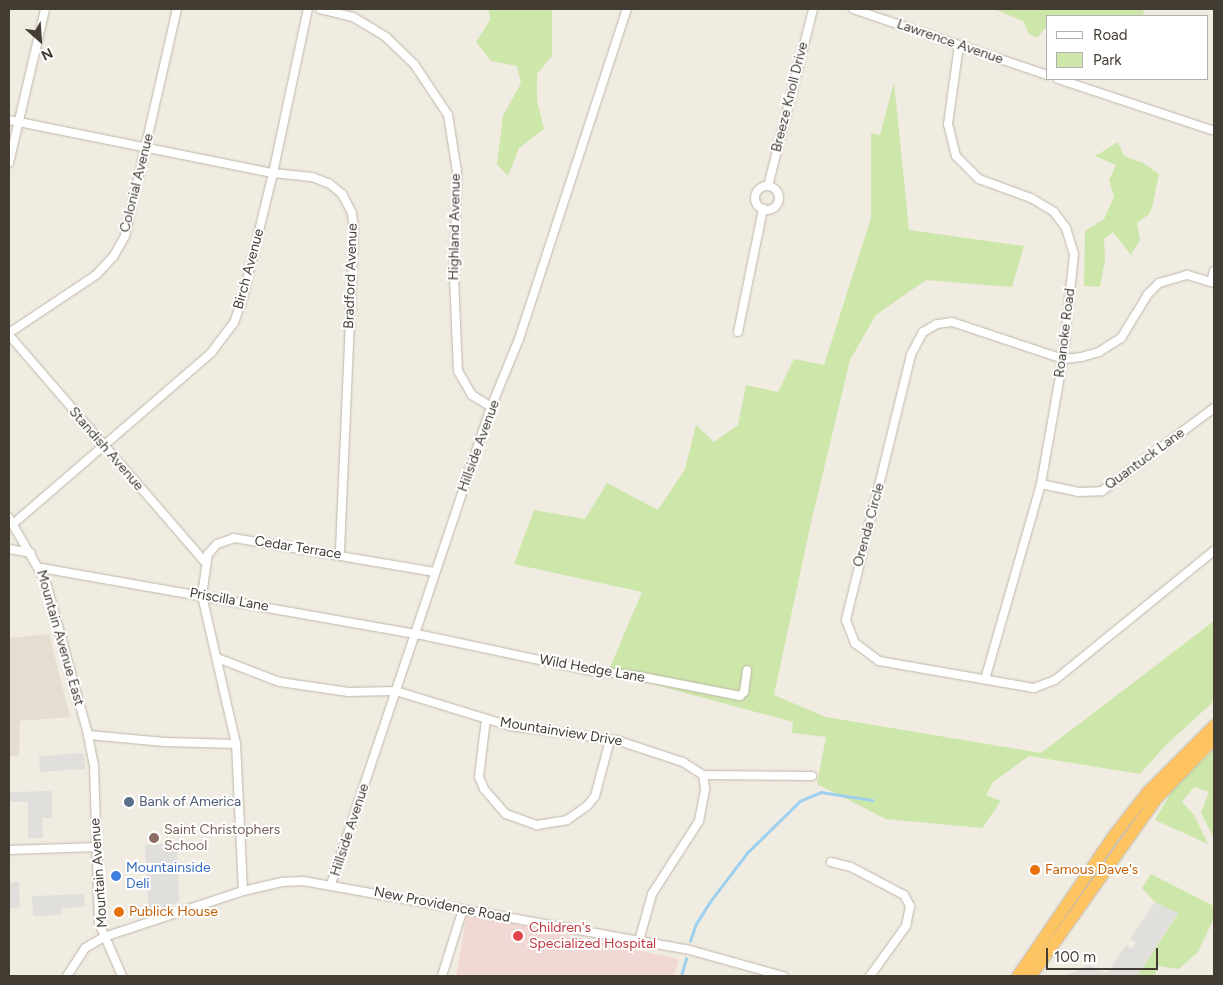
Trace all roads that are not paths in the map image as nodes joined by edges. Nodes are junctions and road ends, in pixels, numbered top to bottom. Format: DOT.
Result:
graph roads {
  1 [pos="45,9"];
  2 [pos="177,9"];
  3 [pos="308,9"];
  4 [pos="320,9"];
  5 [pos="627,9"];
  6 [pos="813,9"];
  7 [pos="853,9"];
  8 [pos="959,45"];
  9 [pos="1046,75"];
  10 [pos="1061,80"];
  11 [pos="9,120"];
  12 [pos="21,123"];
  13 [pos="1214,131"];
  14 [pos="146,148"];
  15 [pos="9,163"];
  16 [pos="273,173"];
  17 [pos="768,186"];
  18 [pos="763,209"];
  19 [pos="1214,271"];
  20 [pos="1212,282"];
  21 [pos="738,332"];
  22 [pos="9,334"];
  23 [pos="1063,359"];
  24 [pos="492,407"];
  25 [pos="1214,408"];
  26 [pos="103,446"];
  27 [pos="1041,484"];
  28 [pos="11,521"];
  29 [pos="9,549"];
  30 [pos="1214,551"];
  31 [pos="31,553"];
  32 [pos="340,555"];
  33 [pos="204,562"];
  34 [pos="40,568"];
  35 [pos="435,572"];
  36 [pos="202,595"];
  37 [pos="417,634"];
  38 [pos="217,658"];
  39 [pos="748,670"];
  40 [pos="985,679"];
  41 [pos="396,692"];
  42 [pos="486,719"];
  43 [pos="1214,724"];
  44 [pos="88,735"];
  45 [pos="1214,738"];
  46 [pos="610,740"];
  47 [pos="236,744"];
  48 [pos="94,765"];
  49 [pos="703,775"];
  50 [pos="812,776"];
  51 [pos="96,847"];
  52 [pos="9,850"];
  53 [pos="831,862"];
  54 [pos="332,884"];
  55 [pos="243,891"];
  56 [pos="463,910"];
  57 [pos="104,937"];
  58 [pos="639,941"];
  59 [pos="67,976"];
  60 [pos="122,976"];
  61 [pos="442,976"];
  62 [pos="783,976"];
  63 [pos="870,976"];
  64 [pos="1017,976"];
  65 [pos="1030,976"];
  1 -- 12 [label="street"];
  2 -- 14 [label="street, Colonial Avenue"];
  3 -- 16 [label="street, Birch Avenue"];
  4 -- 24 [label="street, Highland Avenue"];
  5 -- 24 [label="street, Hillside Avenue"];
  6 -- 17 [label="street, Breeze Knoll Drive"];
  7 -- 8 [label="street, Lawrence Avenue"];
  8 -- 9 [label="street, Lawrence Avenue"];
  8 -- 23 [label="street, Roanoke Road"];
  10 -- 13 [label="street"];
  11 -- 12 [label="street, Bradford Avenue"];
  12 -- 14 [label="street, Bradford Avenue"];
  12 -- 15 [label="street"];
  14 -- 16 [label="street, Bradford Avenue"];
  14 -- 22 [label="street, Colonial Avenue"];
  16 -- 26 [label="street, Birch Avenue"];
  16 -- 32 [label="street, Bradford Avenue"];
  17 -- 18 [label="street, Breeze Knoll Drive"];
  17 -- 18 [label="street"];
  18 -- 21 [label="street, Breeze Knoll Drive"];
  19 -- 20 [label="street"];
  20 -- 23 [label="street, Orenda Circle"];
  22 -- 26 [label="street, Standish Avenue"];
  23 -- 27 [label="street, Roanoke Road"];
  23 -- 40 [label="street, Orenda Circle"];
  24 -- 35 [label="street, Hillside Avenue"];
  25 -- 27 [label="street, Quantuck Lane"];
  26 -- 28 [label="street, Birch Avenue"];
  26 -- 33 [label="street, Standish Avenue"];
  27 -- 40 [label="street, Roanoke Road"];
  28 -- 31 [label="street, Mountain Avenue East"];
  29 -- 31 [label="street"];
  30 -- 40 [label="street, Orenda Circle"];
  31 -- 34 [label="street, Mountain Avenue East"];
  32 -- 33 [label="street, Cedar Terrace"];
  32 -- 35 [label="street, Cedar Terrace"];
  33 -- 36 [label="street"];
  34 -- 36 [label="street, Priscilla Lane"];
  34 -- 44 [label="street, Mountain Avenue East"];
  35 -- 37 [label="street, Hillside Avenue"];
  36 -- 37 [label="street, Priscilla Lane"];
  36 -- 38 [label="street"];
  37 -- 39 [label="street, Wild Hedge Lane"];
  37 -- 41 [label="street, Hillside Avenue"];
  38 -- 41 [label="street, Mountainview Drive"];
  38 -- 47 [label="street"];
  41 -- 42 [label="street, Mountainview Drive"];
  41 -- 54 [label="street, Hillside Avenue"];
  42 -- 46 [label="street, Mountainview Drive"];
  42 -- 46 [label="street"];
  43 -- 64 [label="highway"];
  44 -- 47 [label="street"];
  44 -- 48 [label="street, Mountain Avenue East"];
  45 -- 65 [label="highway"];
  46 -- 49 [label="street, Mountainview Drive"];
  47 -- 55 [label="street"];
  48 -- 51 [label="street, Mountain Avenue"];
  49 -- 50 [label="street"];
  49 -- 58 [label="street"];
  51 -- 52 [label="street"];
  51 -- 57 [label="street, Mountain Avenue"];
  53 -- 63 [label="street"];
  54 -- 55 [label="street, New Providence Road"];
  54 -- 56 [label="street, New Providence Road"];
  55 -- 57 [label="street, New Providence Road"];
  56 -- 58 [label="street, New Providence Road"];
  56 -- 61 [label="street"];
  57 -- 59 [label="street, New Providence Road"];
  57 -- 60 [label="street, Mountain Avenue"];
  58 -- 62 [label="street, New Providence Road"];
}
